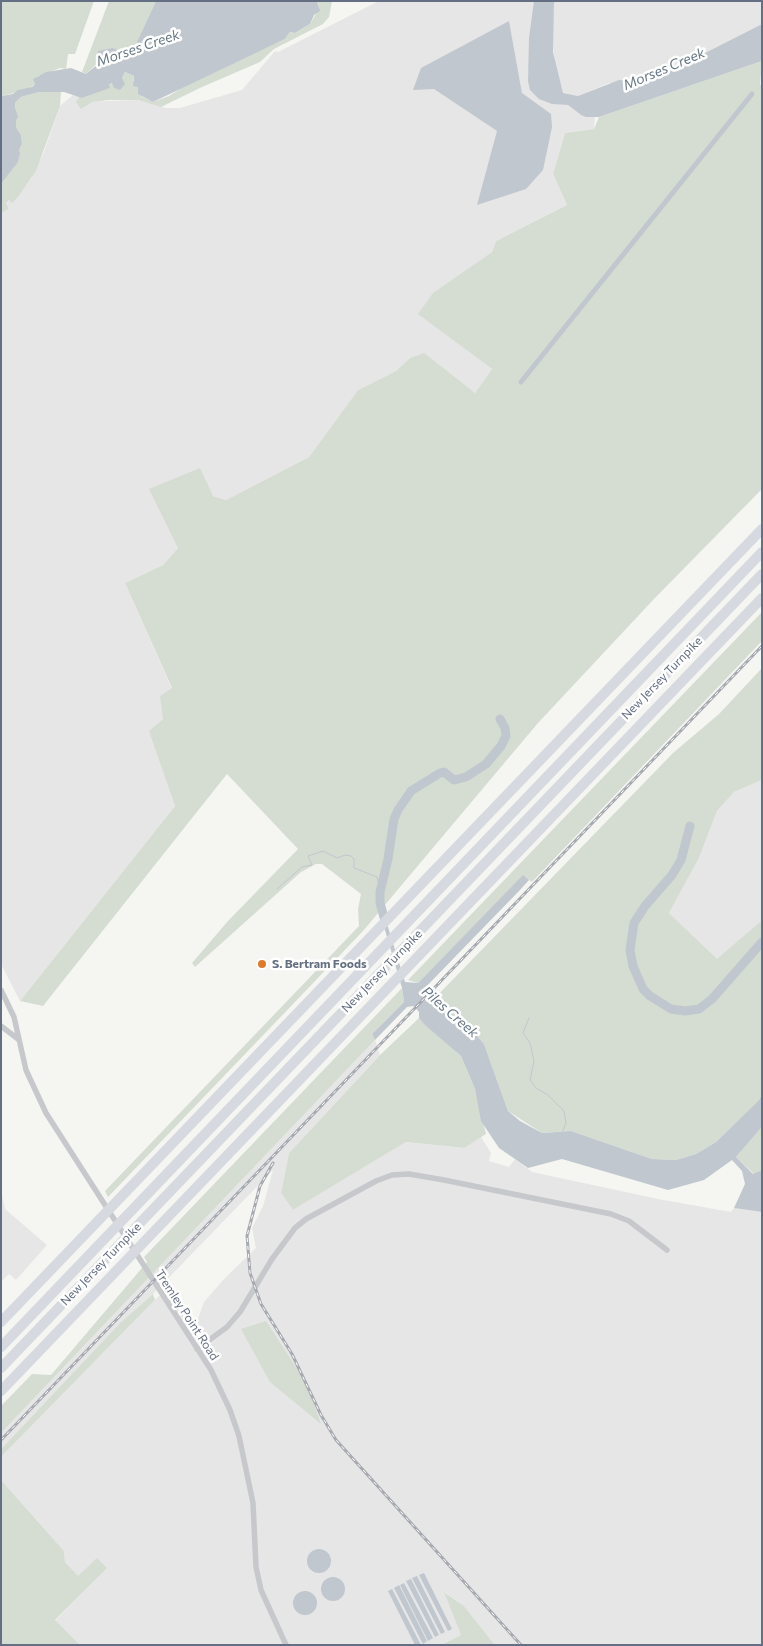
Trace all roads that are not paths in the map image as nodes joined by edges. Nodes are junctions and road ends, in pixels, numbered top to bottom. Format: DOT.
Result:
graph roads {
  1 [pos="762,529"];
  2 [pos="762,552"];
  3 [pos="762,574"];
  4 [pos="762,598"];
  5 [pos="1,990"];
  6 [pos="1,1026"];
  7 [pos="18,1040"];
  8 [pos="667,1250"];
  9 [pos="1,1322"];
  10 [pos="1,1347"];
  11 [pos="197,1349"];
  12 [pos="1,1368"];
  13 [pos="1,1391"];
  14 [pos="286,1645"];
  1 -- 9 [label="highway"];
  2 -- 10 [label="highway, New Jersey Turnpike"];
  3 -- 12 [label="highway, New Jersey Turnpike"];
  4 -- 13 [label="highway, New Jersey Turnpike"];
  5 -- 7 [label="street, Tremley Point Road"];
  6 -- 7 [label="street"];
  7 -- 11 [label="street, Tremley Point Road"];
  8 -- 11 [label="street"];
  11 -- 14 [label="street, Tremley Point Road"];
}
